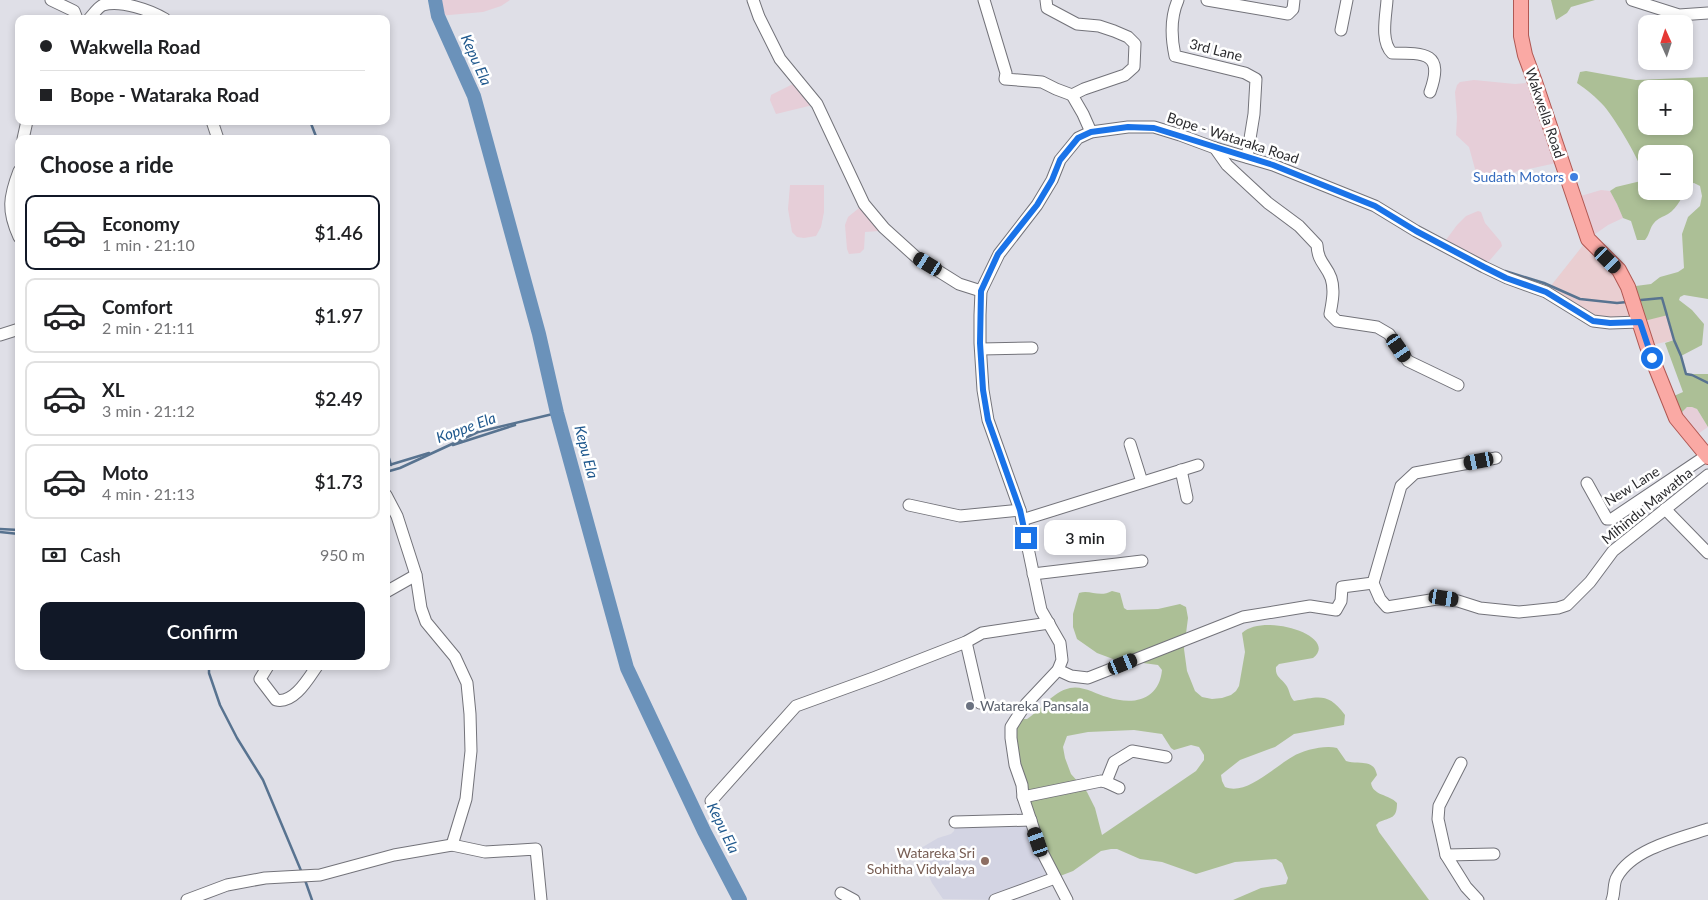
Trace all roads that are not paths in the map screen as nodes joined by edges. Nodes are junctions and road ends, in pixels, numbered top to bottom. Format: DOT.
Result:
graph roads {
  1 [pos="51,0"];
  2 [pos="753,0"];
  3 [pos="984,0"];
  4 [pos="1046,0"];
  5 [pos="1178,0"];
  6 [pos="1207,0"];
  7 [pos="1294,0"];
  8 [pos="1347,0"];
  9 [pos="1387,0"];
  10 [pos="1520,0"];
  11 [pos="1632,0"];
  12 [pos="1708,13"];
  13 [pos="75,15"];
  14 [pos="93,15"];
  15 [pos="158,15"];
  16 [pos="1341,30"];
  17 [pos="1430,92"];
  18 [pos="1072,95"];
  19 [pos="1091,132"];
  20 [pos="1215,148"];
  21 [pos="1246,157"];
  22 [pos="15,182"];
  23 [pos="15,228"];
  24 [pos="981,291"];
  25 [pos="1640,322"];
  26 [pos="15,330"];
  27 [pos="0,335"];
  28 [pos="1032,348"];
  29 [pos="980,349"];
  30 [pos="1458,385"];
  31 [pos="1130,444"];
  32 [pos="1707,456"];
  33 [pos="1496,458"];
  34 [pos="1198,464"];
  35 [pos="1181,470"];
  36 [pos="1708,475"];
  37 [pos="1142,482"];
  38 [pos="1587,483"];
  39 [pos="1187,498"];
  40 [pos="390,502"];
  41 [pos="909,505"];
  42 [pos="1665,509"];
  43 [pos="1021,515"];
  44 [pos="1708,553"];
  45 [pos="1142,561"];
  46 [pos="1033,574"];
  47 [pos="416,575"];
  48 [pos="1373,583"];
  49 [pos="390,590"];
  50 [pos="1049,623"];
  51 [pos="966,642"];
  52 [pos="266,670"];
  53 [pos="315,670"];
  54 [pos="1058,670"];
  55 [pos="980,703"];
  56 [pos="1166,757"];
  57 [pos="1461,763"];
  58 [pos="1106,782"];
  59 [pos="1119,788"];
  60 [pos="1023,797"];
  61 [pos="711,801"];
  62 [pos="1031,820"];
  63 [pos="955,822"];
  64 [pos="1708,829"];
  65 [pos="452,845"];
  66 [pos="1494,854"];
  67 [pos="1446,855"];
  68 [pos="1055,878"];
  69 [pos="842,893"];
  70 [pos="187,900"];
  71 [pos="541,900"];
  72 [pos="854,900"];
  73 [pos="995,900"];
  74 [pos="1067,900"];
  75 [pos="1478,900"];
  76 [pos="1612,900"];
  1 -- 13 [label="street"];
  2 -- 24 [label="street"];
  3 -- 18 [label="street"];
  4 -- 18 [label="street"];
  5 -- 21 [label="street, 3rd Lane"];
  6 -- 7 [label="street"];
  8 -- 16 [label="street"];
  9 -- 17 [label="street"];
  10 -- 25 [label="main road, Wakwella Road"];
  11 -- 12 [label="street"];
  14 -- 15 [label="street"];
  18 -- 19 [label="street"];
  19 -- 20 [label="street, Bope - Wataraka Road"];
  19 -- 24 [label="street, Bope - Wataraka Road"];
  20 -- 21 [label="street, Bope - Wataraka Road"];
  20 -- 30 [label="street"];
  21 -- 25 [label="street, Bope - Wataraka Road"];
  22 -- 23 [label="street"];
  24 -- 29 [label="street, Bope - Wataraka Road"];
  25 -- 32 [label="main road, Wakwella Road"];
  26 -- 27 [label="street"];
  28 -- 29 [label="street"];
  29 -- 43 [label="street, Bope - Wataraka Road"];
  31 -- 37 [label="street"];
  32 -- 38 [label="street, New Lane"];
  33 -- 48 [label="street"];
  34 -- 35 [label="street"];
  35 -- 37 [label="street"];
  35 -- 39 [label="street"];
  36 -- 42 [label="street, Mihindu Mawatha"];
  37 -- 43 [label="street"];
  40 -- 47 [label="street"];
  41 -- 43 [label="street"];
  42 -- 44 [label="street"];
  42 -- 48 [label="street, Mihindu Mawatha"];
  43 -- 46 [label="street, Bope - Wataraka Road"];
  45 -- 46 [label="street"];
  46 -- 50 [label="street, Bope - Wataraka Road"];
  47 -- 49 [label="street"];
  47 -- 65 [label="street"];
  48 -- 54 [label="street"];
  50 -- 51 [label="street"];
  50 -- 54 [label="street, Bope - Wataraka Road"];
  51 -- 55 [label="street"];
  51 -- 61 [label="street"];
  52 -- 53 [label="street"];
  54 -- 60 [label="street"];
  56 -- 58 [label="street"];
  57 -- 67 [label="street"];
  58 -- 59 [label="street"];
  58 -- 60 [label="street"];
  60 -- 62 [label="street"];
  62 -- 63 [label="street"];
  62 -- 68 [label="street"];
  64 -- 76 [label="street"];
  65 -- 70 [label="street"];
  65 -- 71 [label="street"];
  66 -- 67 [label="street"];
  67 -- 75 [label="street"];
  68 -- 73 [label="street"];
  68 -- 74 [label="street"];
  69 -- 72 [label="street"];
}
